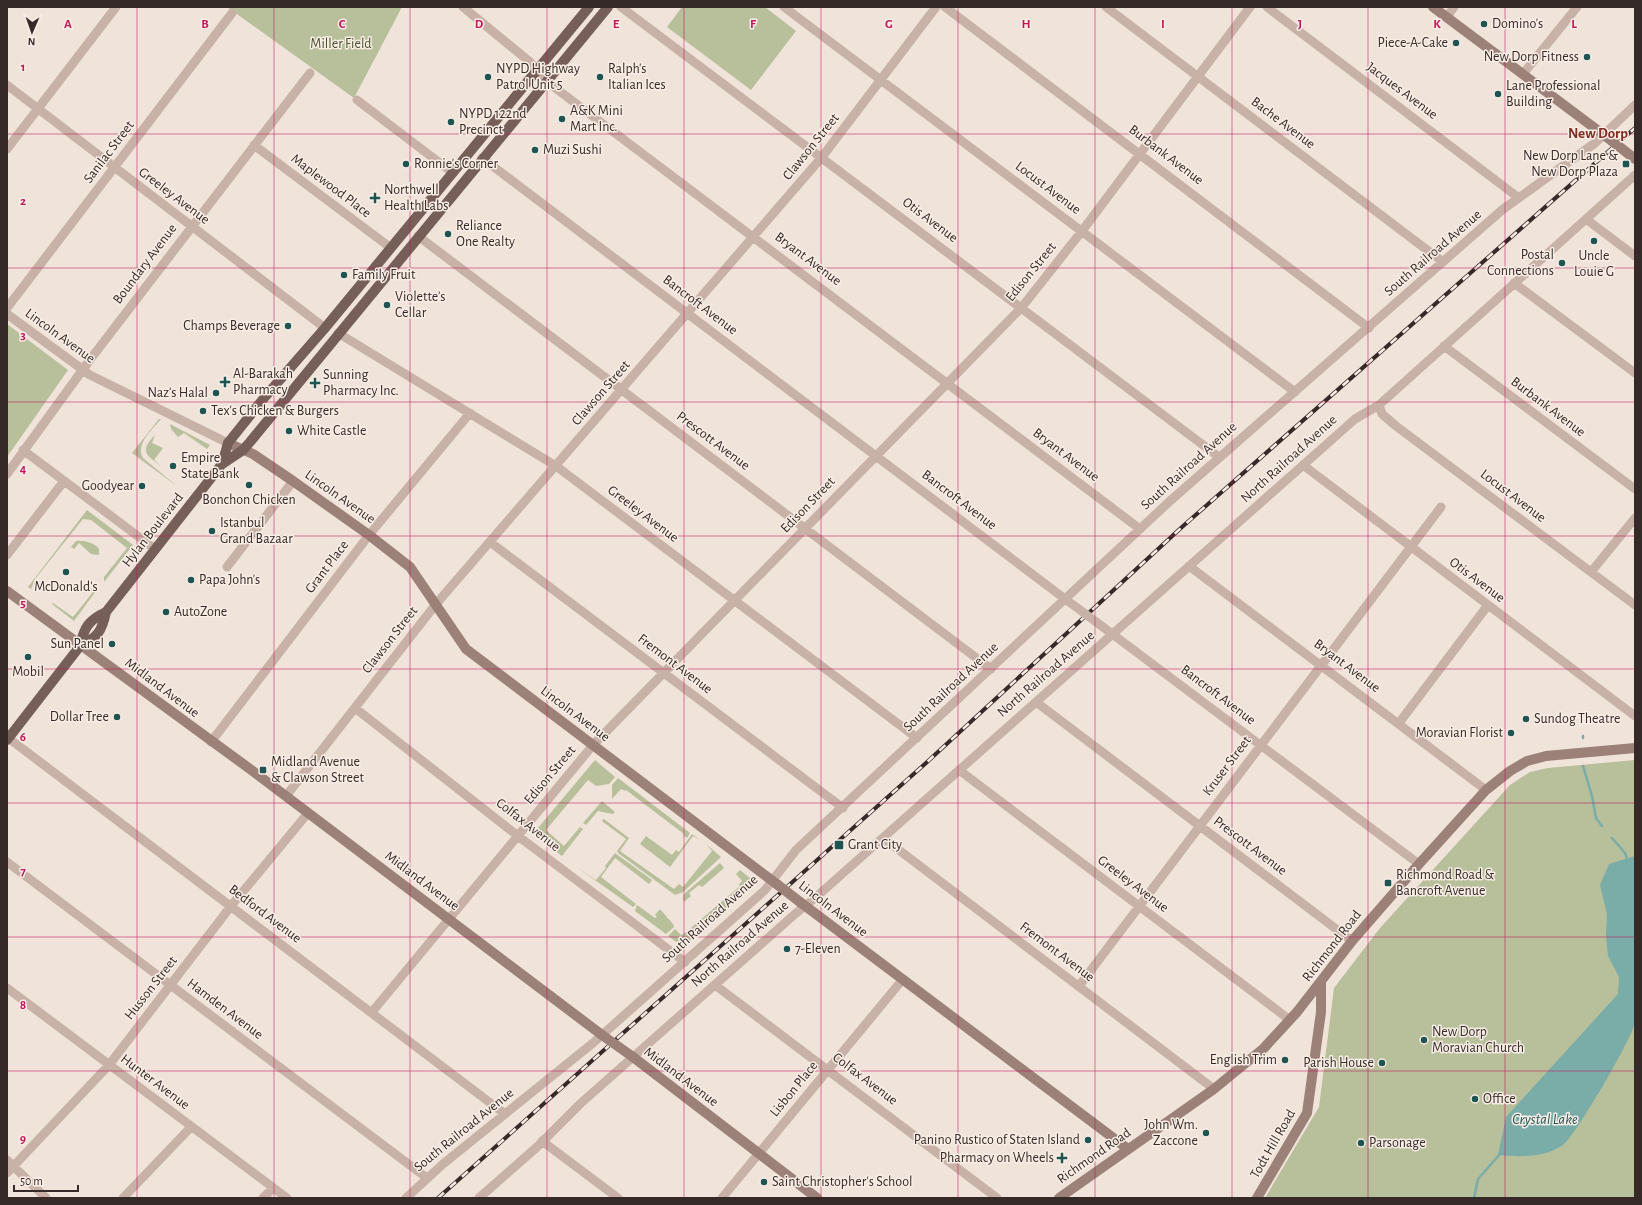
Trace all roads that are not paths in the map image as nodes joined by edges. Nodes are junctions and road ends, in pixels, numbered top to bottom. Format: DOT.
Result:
graph roads {
  1 [pos="116,7"];
  2 [pos="463,7"];
  3 [pos="589,7"];
  4 [pos="608,7"];
  5 [pos="622,7"];
  6 [pos="784,7"];
  7 [pos="936,7"];
  8 [pos="945,7"];
  9 [pos="1106,7"];
  10 [pos="1250,7"];
  11 [pos="1267,7"];
  12 [pos="1433,7"];
  13 [pos="1454,7"];
  14 [pos="1577,7"];
  15 [pos="232,12"];
  16 [pos="1446,17"];
  17 [pos="537,70"];
  18 [pos="310,73"];
  19 [pos="1523,74"];
  20 [pos="1198,76"];
  21 [pos="881,80"];
  22 [pos="547,81"];
  23 [pos="7,85"];
  24 [pos="357,100"];
  25 [pos="1635,105"];
  26 [pos="38,109"];
  27 [pos="498,117"];
  28 [pos="510,125"];
  29 [pos="1603,135"];
  30 [pos="254,145"];
  31 [pos="7,149"];
  32 [pos="1140,153"];
  33 [pos="822,157"];
  34 [pos="482,158"];
  35 [pos="1635,159"];
  36 [pos="115,168"];
  37 [pos="453,173"];
  38 [pos="1635,175"];
  39 [pos="1519,198"];
  40 [pos="1586,219"];
  41 [pos="192,226"];
  42 [pos="1082,231"];
  43 [pos="418,236"];
  44 [pos="754,237"];
  45 [pos="390,248"];
  46 [pos="1635,256"];
  47 [pos="1443,262"];
  48 [pos="1514,283"];
  49 [pos="1022,307"];
  50 [pos="7,308"];
  51 [pos="688,313"];
  52 [pos="7,314"];
  53 [pos="325,328"];
  54 [pos="1369,328"];
  55 [pos="338,333"];
  56 [pos="1444,346"];
  57 [pos="82,370"];
  58 [pos="1635,373"];
  59 [pos="947,382"];
  60 [pos="622,390"];
  61 [pos="1295,392"];
  62 [pos="1379,405"];
  63 [pos="470,413"];
  64 [pos="228,443"];
  65 [pos="23,450"];
  66 [pos="243,450"];
  67 [pos="877,455"];
  68 [pos="1220,457"];
  69 [pos="222,464"];
  70 [pos="1303,465"];
  71 [pos="556,466"];
  72 [pos="7,474"];
  73 [pos="64,480"];
  74 [pos="293,481"];
  75 [pos="1635,489"];
  76 [pos="1442,507"];
  77 [pos="1635,518"];
  78 [pos="806,528"];
  79 [pos="1140,529"];
  80 [pos="369,534"];
  81 [pos="490,542"];
  82 [pos="1411,546"];
  83 [pos="155,549"];
  84 [pos="7,555"];
  85 [pos="1189,566"];
  86 [pos="227,567"];
  87 [pos="1592,572"];
  88 [pos="7,591"];
  89 [pos="735,601"];
  90 [pos="1069,601"];
  91 [pos="436,604"];
  92 [pos="1488,605"];
  93 [pos="1635,605"];
  94 [pos="1113,634"];
  95 [pos="80,646"];
  96 [pos="1322,665"];
  97 [pos="992,669"];
  98 [pos="664,673"];
  99 [pos="1036,702"];
  100 [pos="355,708"];
  101 [pos="1635,716"];
  102 [pos="1399,723"];
  103 [pos="917,738"];
  104 [pos="7,739"];
  105 [pos="211,742"];
  106 [pos="1261,744"];
  107 [pos="593,745"];
  108 [pos="1635,748"];
  109 [pos="959,770"];
  110 [pos="1486,790"];
  111 [pos="286,796"];
  112 [pos="843,808"];
  113 [pos="308,812"];
  114 [pos="1200,826"];
  115 [pos="518,836"];
  116 [pos="883,838"];
  117 [pos="7,862"];
  118 [pos="1419,864"];
  119 [pos="775,883"];
  120 [pos="803,904"];
  121 [pos="231,906"];
  122 [pos="1139,906"];
  123 [pos="449,919"];
  124 [pos="1352,941"];
  125 [pos="685,962"];
  126 [pos="903,979"];
  127 [pos="1321,983"];
  128 [pos="715,985"];
  129 [pos="171,986"];
  130 [pos="1079,986"];
  131 [pos="7,988"];
  132 [pos="372,1012"];
  133 [pos="1290,1020"];
  134 [pos="602,1035"];
  135 [pos="633,1058"];
  136 [pos="109,1065"];
  137 [pos="828,1069"];
  138 [pos="1214,1089"];
  139 [pos="505,1114"];
  140 [pos="191,1127"];
  141 [pos="542,1141"];
  142 [pos="1128,1149"];
  143 [pos="758,1154"];
  144 [pos="9,1166"];
  145 [pos="427,1178"];
  146 [pos="273,1188"];
  147 [pos="46,1198"];
  148 [pos="123,1198"];
  149 [pos="263,1198"];
  150 [pos="287,1198"];
  151 [pos="406,1198"];
  152 [pos="479,1198"];
  153 [pos="618,1198"];
  154 [pos="722,1198"];
  155 [pos="817,1198"];
  156 [pos="997,1198"];
  157 [pos="1059,1198"];
  158 [pos="1257,1198"];
  1 -- 26 [label="street"];
  2 -- 17 [label="street, Bryant Avenue"];
  3 -- 17 [label="main road, Hylan Boulevard"];
  4 -- 22 [label="main road, Hylan Boulevard"];
  5 -- 33 [label="street, Otis Avenue"];
  6 -- 21 [label="street, Locust Avenue"];
  7 -- 21 [label="street, Clawson Street"];
  8 -- 32 [label="street, Burbank Avenue"];
  9 -- 20 [label="street, Bache Avenue"];
  10 -- 20 [label="street, Edison Street"];
  11 -- 39 [label="street, Jacques Avenue"];
  12 -- 16 [label="street"];
  13 -- 16 [label="street"];
  14 -- 19 [label="street"];
  15 -- 36 [label="street, Sanilac Street"];
  16 -- 19 [label="street"];
  17 -- 22 [label="street, Bryant Avenue"];
  17 -- 27 [label="main road, Hylan Boulevard"];
  18 -- 30 [label="street, Boundary Avenue"];
  19 -- 29 [label="street"];
  20 -- 32 [label="street, Edison Street"];
  20 -- 47 [label="street, Bache Avenue"];
  21 -- 33 [label="street, Clawson Street"];
  21 -- 42 [label="street, Locust Avenue"];
  22 -- 28 [label="main road, Hylan Boulevard"];
  22 -- 44 [label="street, Bryant Avenue"];
  23 -- 26 [label="street, Greeley Avenue"];
  24 -- 37 [label="street"];
  25 -- 29 [label="street, South Railroad Avenue"];
  26 -- 31 [label="street"];
  26 -- 36 [label="street, Greeley Avenue"];
  27 -- 28 [label="main road"];
  27 -- 37 [label="main road, Hylan Boulevard"];
  28 -- 34 [label="main road, Hylan Boulevard"];
  29 -- 35 [label="street, bridge"];
  29 -- 39 [label="street, South Railroad Avenue"];
  30 -- 41 [label="street, Boundary Avenue"];
  30 -- 45 [label="street, Maplewood Place"];
  32 -- 42 [label="street, Edison Street"];
  32 -- 54 [label="street, Burbank Avenue"];
  33 -- 44 [label="street, Clawson Street"];
  33 -- 49 [label="street, Otis Avenue"];
  34 -- 43 [label="main road, Hylan Boulevard"];
  34 -- 51 [label="street, Bancroft Avenue"];
  36 -- 41 [label="street, Greeley Avenue"];
  36 -- 50 [label="street, Sanilac Street"];
  37 -- 45 [label="main road, Hylan Boulevard"];
  38 -- 40 [label="street, North Railroad Avenue"];
  39 -- 47 [label="street, South Railroad Avenue"];
  40 -- 46 [label="street"];
  40 -- 48 [label="street, North Railroad Avenue"];
  41 -- 53 [label="street, Greeley Avenue"];
  41 -- 57 [label="street, Boundary Avenue"];
  42 -- 49 [label="street, Edison Street"];
  42 -- 61 [label="street, Locust Avenue"];
  43 -- 55 [label="main road, Hylan Boulevard"];
  43 -- 60 [label="street, Prescott Avenue"];
  44 -- 51 [label="street, Clawson Street"];
  44 -- 59 [label="street, Bryant Avenue"];
  45 -- 53 [label="main road, Hylan Boulevard"];
  47 -- 54 [label="street, South Railroad Avenue"];
  48 -- 56 [label="street, North Railroad Avenue"];
  48 -- 58 [label="street"];
  49 -- 59 [label="street, Edison Street"];
  49 -- 68 [label="street, Otis Avenue"];
  51 -- 60 [label="street, Clawson Street"];
  51 -- 67 [label="street, Bancroft Avenue"];
  52 -- 57 [label="street, Lincoln Avenue"];
  53 -- 64 [label="main road, Hylan Boulevard"];
  54 -- 61 [label="street, South Railroad Avenue"];
  55 -- 63 [label="street, Greeley Avenue"];
  55 -- 66 [label="main road, Hylan Boulevard"];
  56 -- 62 [label="street, North Railroad Avenue"];
  56 -- 75 [label="street, Burbank Avenue"];
  57 -- 64 [label="street, Lincoln Avenue"];
  57 -- 65 [label="street, Boundary Avenue"];
  59 -- 67 [label="street, Edison Street"];
  59 -- 79 [label="street, Bryant Avenue"];
  60 -- 71 [label="street, Clawson Street"];
  60 -- 78 [label="street, Prescott Avenue"];
  61 -- 68 [label="street, South Railroad Avenue"];
  62 -- 70 [label="street, North Railroad Avenue"];
  62 -- 87 [label="street, Locust Avenue"];
  63 -- 71 [label="street, Greeley Avenue"];
  63 -- 80 [label="street, Grant Place"];
  64 -- 66 [label="street, Lincoln Avenue"];
  64 -- 69 [label="main road, Hylan Boulevard"];
  65 -- 72 [label="street, Boundary Avenue"];
  65 -- 73 [label="street"];
  66 -- 69 [label="main road, Hylan Boulevard"];
  66 -- 74 [label="street, Lincoln Avenue"];
  67 -- 78 [label="street, Edison Street"];
  67 -- 90 [label="street, Bancroft Avenue"];
  68 -- 79 [label="street, South Railroad Avenue"];
  69 -- 83 [label="main road, Hylan Boulevard"];
  70 -- 82 [label="street, Otis Avenue"];
  70 -- 85 [label="street, North Railroad Avenue"];
  71 -- 81 [label="street, Clawson Street"];
  71 -- 89 [label="street, Greeley Avenue"];
  73 -- 83 [label="street"];
  73 -- 84 [label="street"];
  74 -- 80 [label="street, Lincoln Avenue"];
  74 -- 86 [label="street"];
  76 -- 82 [label="street, Kruser Street"];
  77 -- 87 [label="street"];
  78 -- 89 [label="street, Edison Street"];
  78 -- 97 [label="street, Prescott Avenue"];
  79 -- 90 [label="street, South Railroad Avenue"];
  80 -- 91 [label="street, Lincoln Avenue"];
  80 -- 105 [label="street, Grant Place"];
  81 -- 91 [label="street, Clawson Street"];
  81 -- 98 [label="street, Fremont Avenue"];
  82 -- 92 [label="street, Otis Avenue"];
  82 -- 96 [label="street, Kruser Street"];
  83 -- 95 [label="main road, Hylan Boulevard"];
  85 -- 94 [label="street, North Railroad Avenue"];
  85 -- 96 [label="street, Bryant Avenue"];
  87 -- 93 [label="street, Locust Avenue"];
  88 -- 95 [label="street, Midland Avenue"];
  89 -- 98 [label="street, Edison Street"];
  89 -- 103 [label="street, Greeley Avenue"];
  90 -- 94 [label="street, Bancroft Avenue, bridge"];
  90 -- 97 [label="street, South Railroad Avenue"];
  91 -- 100 [label="street, Clawson Street"];
  91 -- 107 [label="street, Lincoln Avenue"];
  92 -- 101 [label="street, Otis Avenue"];
  92 -- 102 [label="street"];
  94 -- 99 [label="street, North Railroad Avenue"];
  94 -- 106 [label="street, Bancroft Avenue"];
  95 -- 104 [label="main road, Hylan Boulevard"];
  95 -- 105 [label="street, Midland Avenue"];
  96 -- 102 [label="street, Bryant Avenue"];
  96 -- 106 [label="street, Kruser Street"];
  97 -- 103 [label="street, South Railroad Avenue"];
  98 -- 107 [label="street, Edison Street"];
  98 -- 112 [label="street, Fremont Avenue"];
  99 -- 109 [label="street, North Railroad Avenue"];
  99 -- 114 [label="street, Prescott Avenue"];
  100 -- 111 [label="street, Clawson Street"];
  100 -- 115 [label="street, Colfax Avenue"];
  102 -- 110 [label="street, Bryant Avenue"];
  103 -- 112 [label="street, South Railroad Avenue"];
  104 -- 121 [label="street, Bedford Avenue"];
  105 -- 111 [label="street, Midland Avenue"];
  106 -- 114 [label="street, Kruser Street"];
  106 -- 118 [label="street, Bancroft Avenue"];
  107 -- 115 [label="street, Edison Street"];
  107 -- 119 [label="street, Lincoln Avenue"];
  108 -- 110 [label="street, Richmond Road"];
  109 -- 116 [label="street, North Railroad Avenue"];
  109 -- 122 [label="street, Greeley Avenue"];
  110 -- 118 [label="street, Richmond Road"];
  111 -- 113 [label="street, Midland Avenue"];
  112 -- 119 [label="street, South Railroad Avenue"];
  113 -- 121 [label="street, Husson Street"];
  113 -- 123 [label="street, Midland Avenue"];
  114 -- 122 [label="street, Kruser Street"];
  114 -- 124 [label="street, Prescott Avenue"];
  115 -- 123 [label="street, Edison Street"];
  115 -- 125 [label="street, Colfax Avenue"];
  116 -- 120 [label="street, North Railroad Avenue"];
  116 -- 130 [label="street, Fremont Avenue"];
  117 -- 129 [label="street, Hamden Avenue"];
  118 -- 124 [label="street, Richmond Road"];
  119 -- 120 [label="street, Lincoln Avenue, bridge"];
  119 -- 125 [label="street, South Railroad Avenue"];
  120 -- 126 [label="street, Lincoln Avenue"];
  120 -- 128 [label="street, North Railroad Avenue"];
  121 -- 129 [label="street, Husson Street"];
  121 -- 132 [label="street, Bedford Avenue"];
  122 -- 130 [label="street, Kruser Street"];
  122 -- 133 [label="street, Greeley Avenue"];
  123 -- 132 [label="street, Edison Street"];
  123 -- 134 [label="street, Midland Avenue"];
  124 -- 127 [label="street, Richmond Road"];
  125 -- 134 [label="street, South Railroad Avenue"];
  126 -- 137 [label="street, Lisbon Place"];
  126 -- 142 [label="street, Lincoln Avenue"];
  127 -- 133 [label="street, Richmond Road"];
  127 -- 158 [label="street, Todt Hill Road"];
  128 -- 135 [label="street, North Railroad Avenue"];
  128 -- 137 [label="street, Colfax Avenue"];
  129 -- 136 [label="street, Husson Street"];
  129 -- 145 [label="street, Hamden Avenue"];
  130 -- 138 [label="street, Fremont Avenue"];
  131 -- 136 [label="street, Hunter Avenue"];
  132 -- 139 [label="street, Bedford Avenue"];
  133 -- 138 [label="street, Richmond Road"];
  134 -- 135 [label="street, Midland Avenue, bridge"];
  134 -- 139 [label="street, South Railroad Avenue"];
  135 -- 141 [label="street, North Railroad Avenue"];
  135 -- 143 [label="street, Midland Avenue"];
  136 -- 140 [label="street, Hunter Avenue"];
  136 -- 144 [label="street, Husson Street"];
  137 -- 143 [label="street, Lisbon Place"];
  137 -- 156 [label="street, Colfax Avenue"];
  138 -- 142 [label="street, Richmond Road"];
  139 -- 145 [label="street, South Railroad Avenue"];
  140 -- 146 [label="street, Hunter Avenue"];
  140 -- 148 [label="street"];
  141 -- 152 [label="street, North Railroad Avenue"];
  141 -- 153 [label="street"];
  142 -- 157 [label="street, Richmond Road"];
  143 -- 154 [label="street, Lisbon Place"];
  143 -- 155 [label="street, Midland Avenue"];
  144 -- 147 [label="street"];
  145 -- 151 [label="street, South Railroad Avenue"];
  146 -- 149 [label="street"];
  146 -- 150 [label="street, Hunter Avenue"];
}
